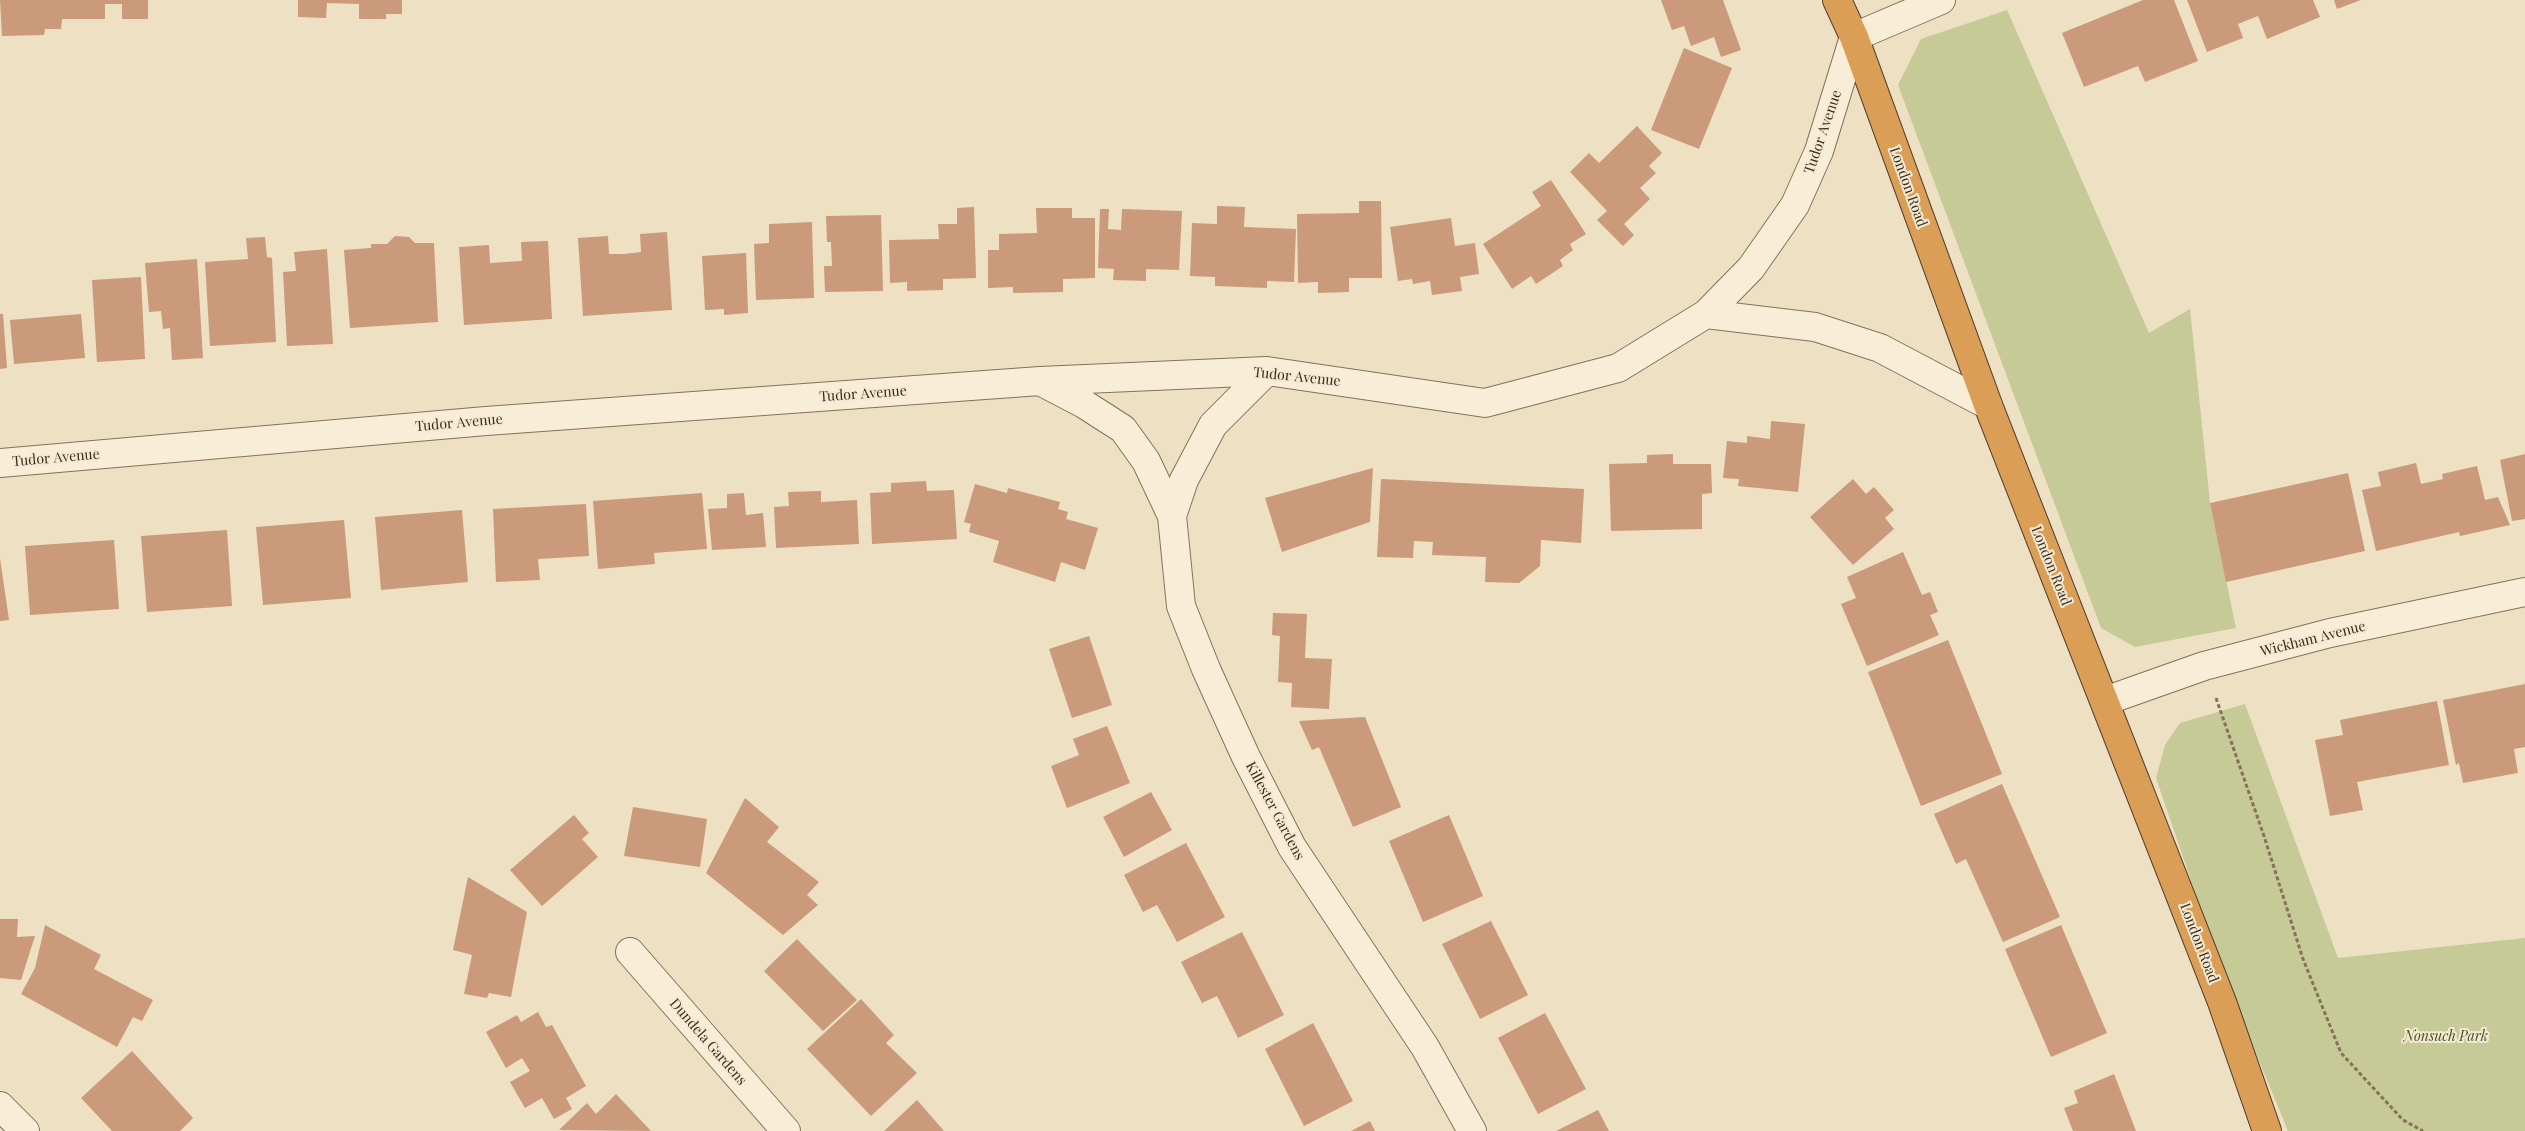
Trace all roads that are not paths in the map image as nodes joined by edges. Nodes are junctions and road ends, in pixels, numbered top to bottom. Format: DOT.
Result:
graph roads {
  1 [pos="1837,0"];
  2 [pos="1941,0"];
  3 [pos="1854,38"];
  4 [pos="1706,314"];
  5 [pos="1267,371"];
  6 [pos="1040,381"];
  7 [pos="1988,404"];
  8 [pos="0,463"];
  9 [pos="1172,516"];
  10 [pos="2525,592"];
  11 [pos="2105,701"];
  12 [pos="630,952"];
  13 [pos="0,1106"];
  14 [pos="25,1131"];
  15 [pos="786,1131"];
  16 [pos="1472,1131"];
  17 [pos="2267,1131"];
  1 -- 3 [label="highway, London Road"];
  2 -- 3 [label="street"];
  3 -- 4 [label="street, Tudor Avenue"];
  3 -- 7 [label="highway, London Road"];
  4 -- 5 [label="street, Tudor Avenue"];
  4 -- 7 [label="street"];
  5 -- 6 [label="street, Tudor Avenue"];
  5 -- 9 [label="street, Killester Gardens"];
  6 -- 8 [label="street, Tudor Avenue"];
  6 -- 9 [label="street, Killester Gardens"];
  7 -- 11 [label="highway, London Road"];
  9 -- 16 [label="street, Killester Gardens"];
  10 -- 11 [label="street, Wickham Avenue"];
  11 -- 17 [label="highway, London Road"];
  12 -- 15 [label="street, Dundela Gardens"];
  13 -- 14 [label="street"];
}
